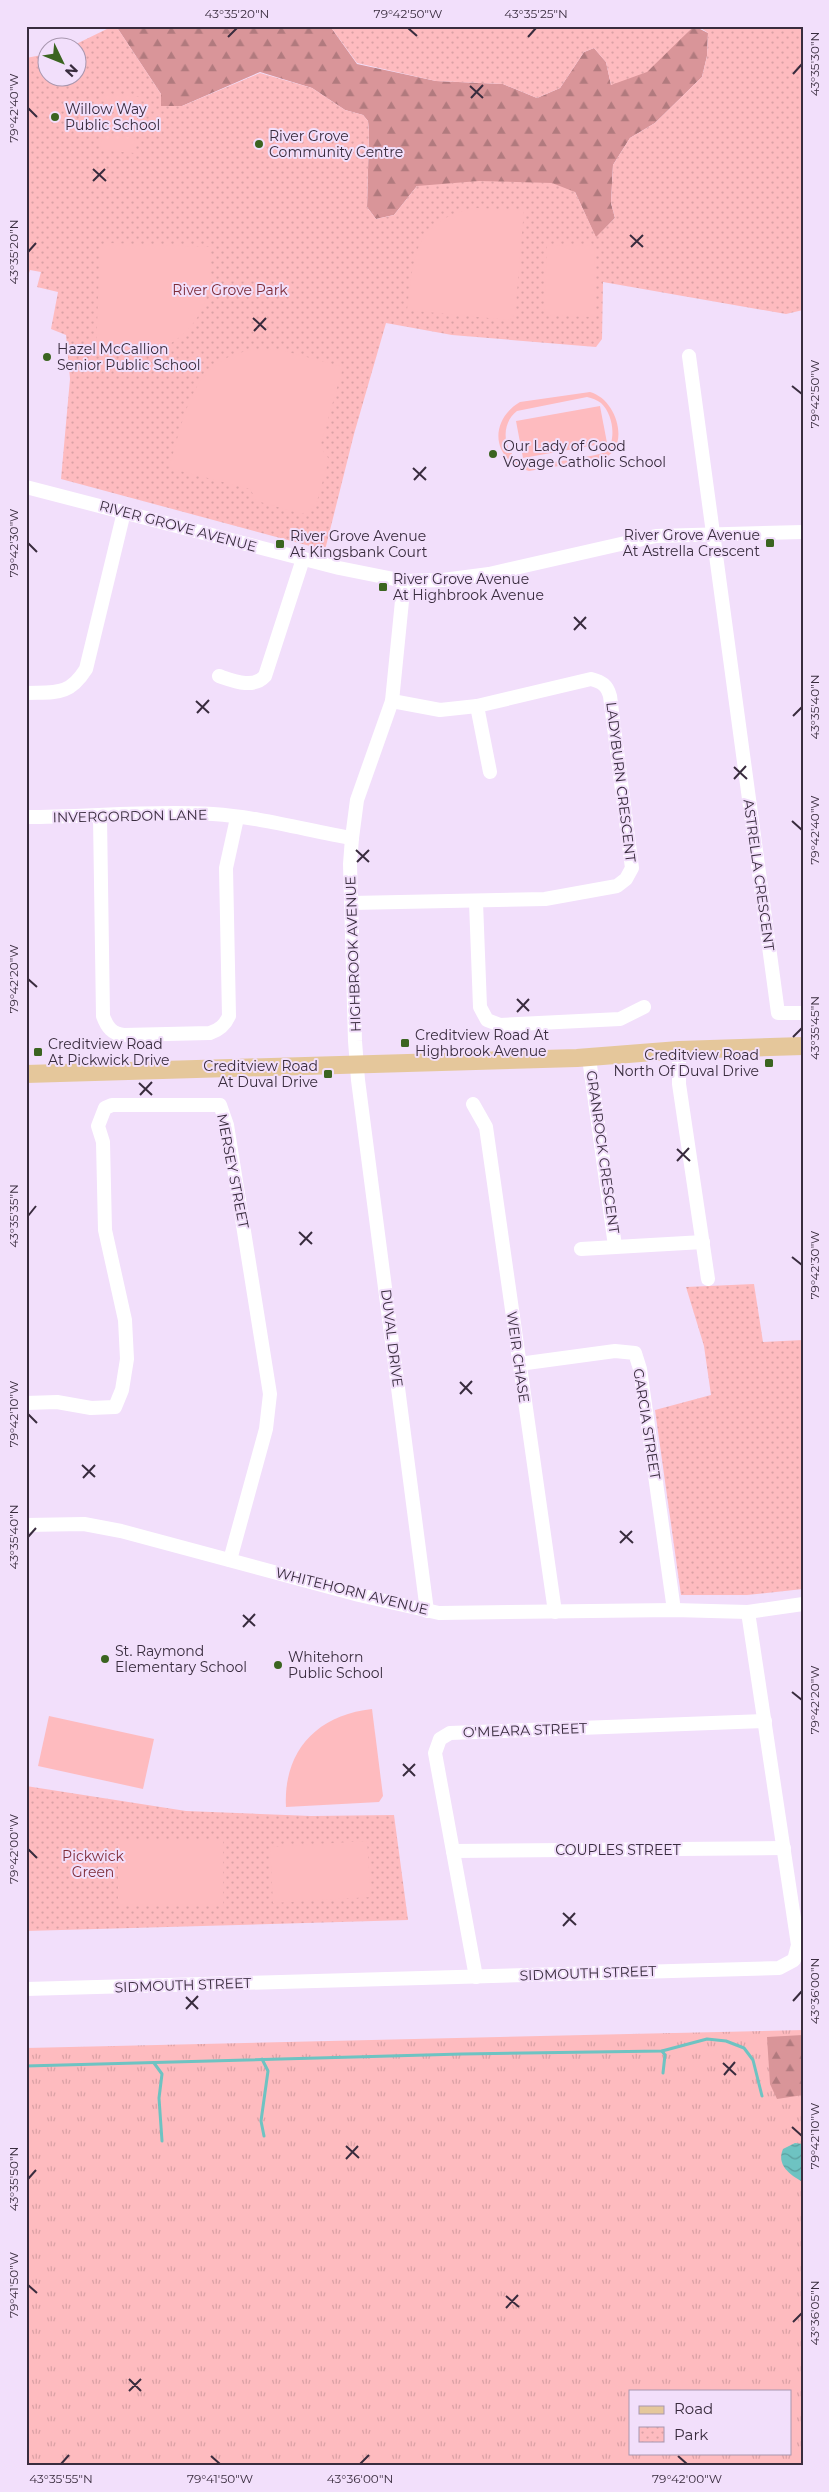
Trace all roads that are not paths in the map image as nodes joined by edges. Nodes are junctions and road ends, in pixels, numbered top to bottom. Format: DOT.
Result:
graph roads {
  1 [pos="689,356"];
  2 [pos="26,487"];
  3 [pos="124,512"];
  4 [pos="803,532"];
  5 [pos="712,534"];
  6 [pos="303,559"];
  7 [pos="404,581"];
  8 [pos="219,676"];
  9 [pos="26,693"];
  10 [pos="392,702"];
  11 [pos="477,706"];
  12 [pos="490,772"];
  13 [pos="100,816"];
  14 [pos="26,817"];
  15 [pos="237,818"];
  16 [pos="352,838"];
  17 [pos="476,902"];
  18 [pos="351,903"];
  19 [pos="644,1007"];
  20 [pos="803,1013"];
  21 [pos="803,1046"];
  22 [pos="679,1050"];
  23 [pos="589,1058"];
  24 [pos="357,1064"];
  25 [pos="26,1074"];
  26 [pos="473,1104"];
  27 [pos="702,1242"];
  28 [pos="615,1246"];
  29 [pos="581,1248"];
  30 [pos="708,1279"];
  31 [pos="520,1364"];
  32 [pos="26,1403"];
  33 [pos="26,1525"];
  34 [pos="230,1560"];
  35 [pos="803,1604"];
  36 [pos="674,1610"];
  37 [pos="427,1611"];
  38 [pos="554,1612"];
  39 [pos="748,1612"];
  40 [pos="764,1721"];
  41 [pos="784,1848"];
  42 [pos="453,1851"];
  43 [pos="476,1977"];
  44 [pos="26,1990"];
  1 -- 5 [label="street"];
  2 -- 3 [label="street, RIVER GROVE AVENUE"];
  3 -- 6 [label="street, RIVER GROVE AVENUE"];
  3 -- 9 [label="street"];
  4 -- 5 [label="street, RIVER GROVE AVENUE"];
  5 -- 7 [label="street, RIVER GROVE AVENUE"];
  5 -- 20 [label="street, ASTRELLA CRESCENT"];
  6 -- 7 [label="street, RIVER GROVE AVENUE"];
  6 -- 8 [label="street"];
  7 -- 10 [label="street, HIGHBROOK AVENUE"];
  10 -- 11 [label="street, LADYBURN CRESCENT"];
  10 -- 16 [label="street, HIGHBROOK AVENUE"];
  11 -- 12 [label="street"];
  11 -- 17 [label="street, LADYBURN CRESCENT"];
  13 -- 14 [label="street, INVERGORDON LANE"];
  13 -- 15 [label="street, INVERGORDON LANE"];
  13 -- 15 [label="street"];
  15 -- 16 [label="street, INVERGORDON LANE"];
  16 -- 18 [label="street, HIGHBROOK AVENUE"];
  17 -- 18 [label="street, LADYBURN CRESCENT"];
  17 -- 19 [label="street"];
  18 -- 24 [label="street, HIGHBROOK AVENUE"];
  21 -- 22 [label="main road"];
  22 -- 23 [label="main road"];
  22 -- 27 [label="street"];
  23 -- 24 [label="main road"];
  23 -- 28 [label="street, GRANROCK CRESCENT"];
  24 -- 25 [label="main road"];
  24 -- 37 [label="street, DUVAL DRIVE"];
  26 -- 31 [label="street, WEIR CHASE"];
  27 -- 28 [label="street, GRANROCK CRESCENT"];
  27 -- 30 [label="street"];
  28 -- 29 [label="street, GRANROCK CRESCENT"];
  31 -- 36 [label="street, GARCIA STREET"];
  31 -- 38 [label="street, WEIR CHASE"];
  32 -- 34 [label="street, MERSEY STREET"];
  33 -- 34 [label="street, WHITEHORN AVENUE"];
  34 -- 37 [label="street, WHITEHORN AVENUE"];
  35 -- 39 [label="street, WHITEHORN AVENUE"];
  36 -- 38 [label="street, WHITEHORN AVENUE"];
  36 -- 39 [label="street, WHITEHORN AVENUE"];
  37 -- 38 [label="street, WHITEHORN AVENUE"];
  39 -- 40 [label="street, SIDMOUTH STREET"];
  40 -- 41 [label="street, SIDMOUTH STREET"];
  40 -- 42 [label="street, O'MEARA STREET"];
  41 -- 42 [label="street, COUPLES STREET"];
  41 -- 43 [label="street, SIDMOUTH STREET"];
  42 -- 43 [label="street, O'MEARA STREET"];
  43 -- 44 [label="street, SIDMOUTH STREET"];
}
